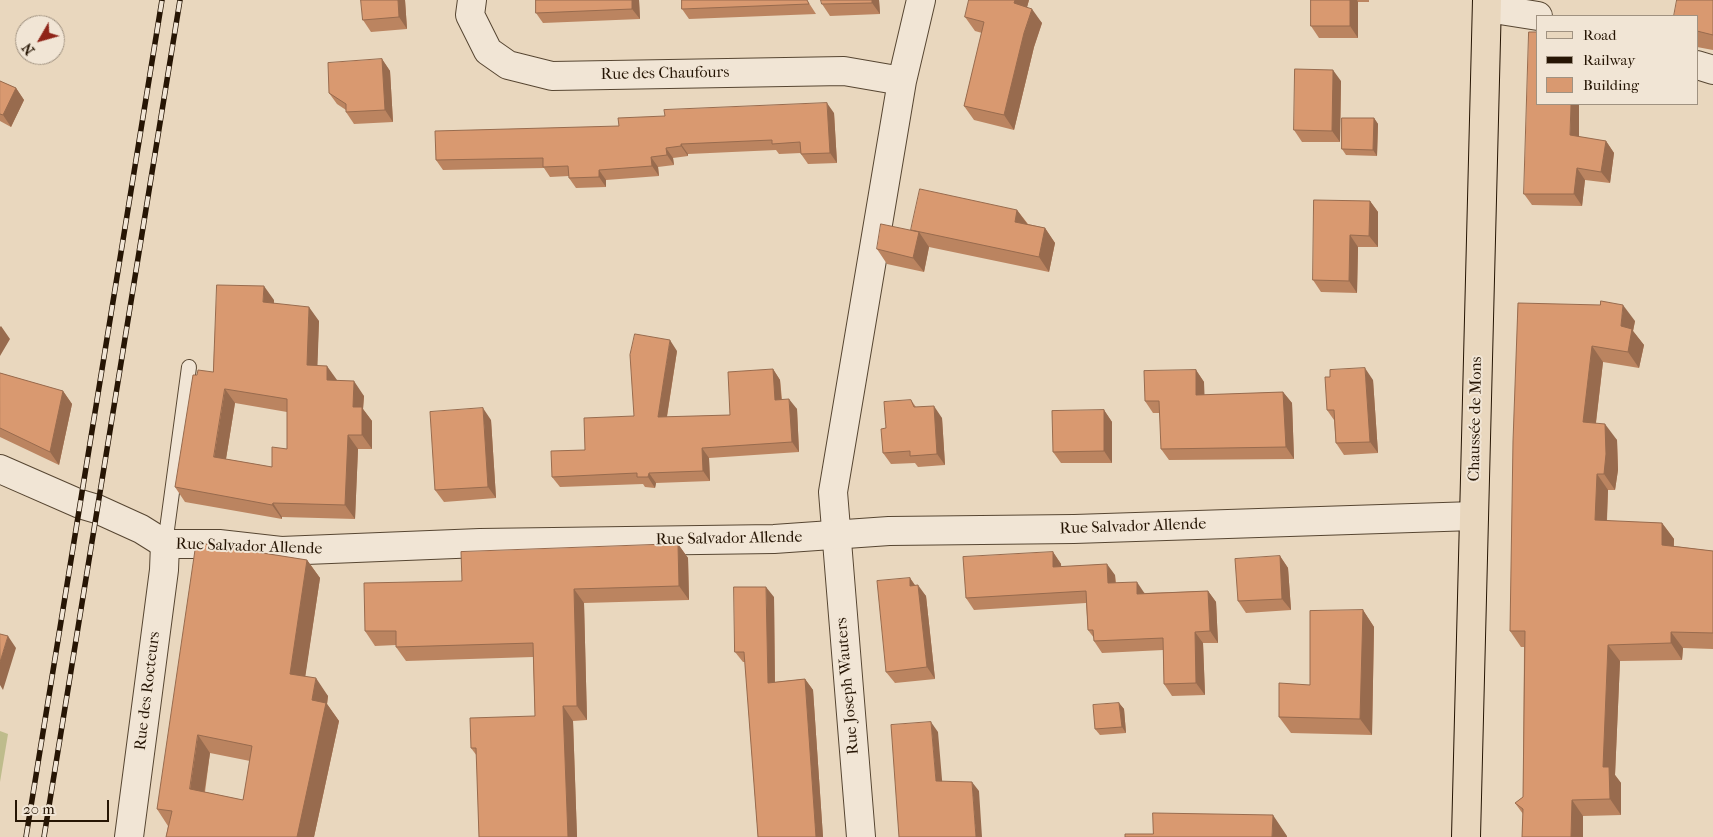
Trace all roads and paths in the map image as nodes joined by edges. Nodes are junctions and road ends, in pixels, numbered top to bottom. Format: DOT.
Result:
graph roads {
  1 [pos="472,0"];
  2 [pos="921,0"];
  3 [pos="1487,4"];
  4 [pos="1536,16"];
  5 [pos="1698,64"];
  6 [pos="1713,70"];
  7 [pos="902,81"];
  8 [pos="189,367"];
  9 [pos="0,469"];
  10 [pos="1474,516"];
  11 [pos="835,535"];
  12 [pos="165,544"];
  13 [pos="129,837"];
  14 [pos="861,837"];
  15 [pos="1466,837"];
  1 -- 7 [label="street, Rue des Chaufours"];
  2 -- 7 [label="street"];
  3 -- 4 [label="street"];
  3 -- 10 [label="main road, Chaussée de Mons"];
  5 -- 6 [label="street"];
  7 -- 11 [label="street"];
  8 -- 12 [label="lane"];
  9 -- 12 [label="street, Rue Salvador Allende"];
  10 -- 11 [label="street, Rue Salvador Allende"];
  10 -- 15 [label="main road, Chaussée de Mons"];
  11 -- 12 [label="street, Rue Salvador Allende"];
  11 -- 14 [label="street, Rue Joseph Wauters"];
  12 -- 13 [label="street, Rue des Rocteurs"];
}
